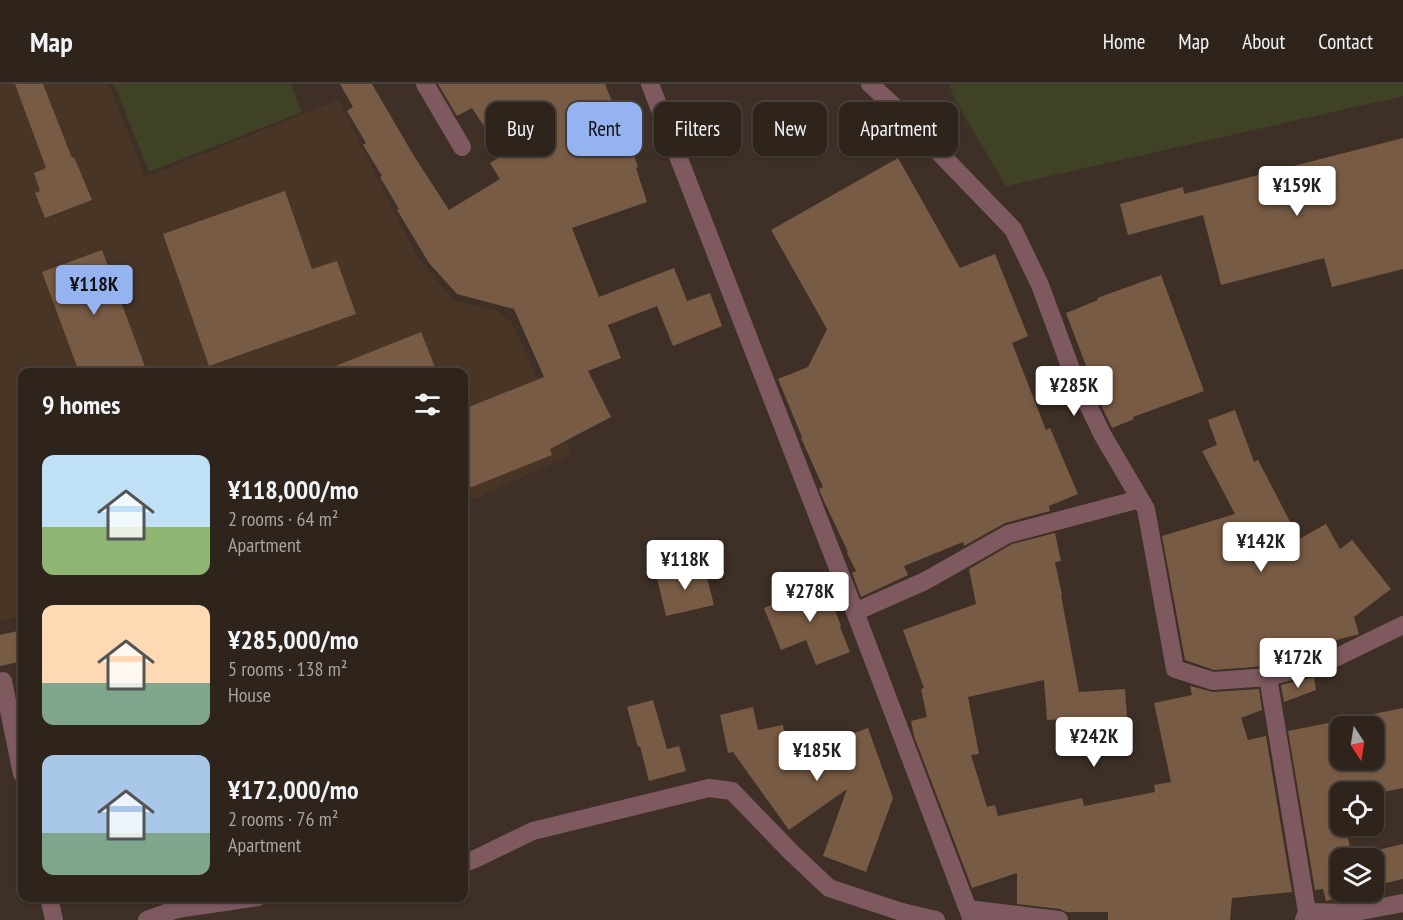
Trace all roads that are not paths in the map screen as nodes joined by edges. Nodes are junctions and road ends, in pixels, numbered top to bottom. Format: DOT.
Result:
graph roads {
  1 [pos="425,84"];
  2 [pos="650,84"];
  3 [pos="870,84"];
  4 [pos="462,147"];
  5 [pos="1140,499"];
  6 [pos="855,612"];
  7 [pos="1403,625"];
  8 [pos="1268,677"];
  9 [pos="0,681"];
  10 [pos="18,754"];
  11 [pos="468,862"];
  12 [pos="50,902"];
  13 [pos="224,902"];
  14 [pos="1403,903"];
  15 [pos="970,914"];
  16 [pos="1306,916"];
  17 [pos="54,920"];
  18 [pos="147,920"];
  19 [pos="936,920"];
  20 [pos="1059,920"];
  1 -- 4 [label="street"];
  2 -- 6 [label="street"];
  3 -- 5 [label="street"];
  5 -- 6 [label="street"];
  5 -- 8 [label="street"];
  6 -- 15 [label="street"];
  7 -- 8 [label="street"];
  8 -- 16 [label="street"];
  9 -- 10 [label="street"];
  11 -- 19 [label="street"];
  12 -- 17 [label="street"];
  13 -- 18 [label="street"];
  14 -- 16 [label="street"];
  15 -- 20 [label="street"];
}
